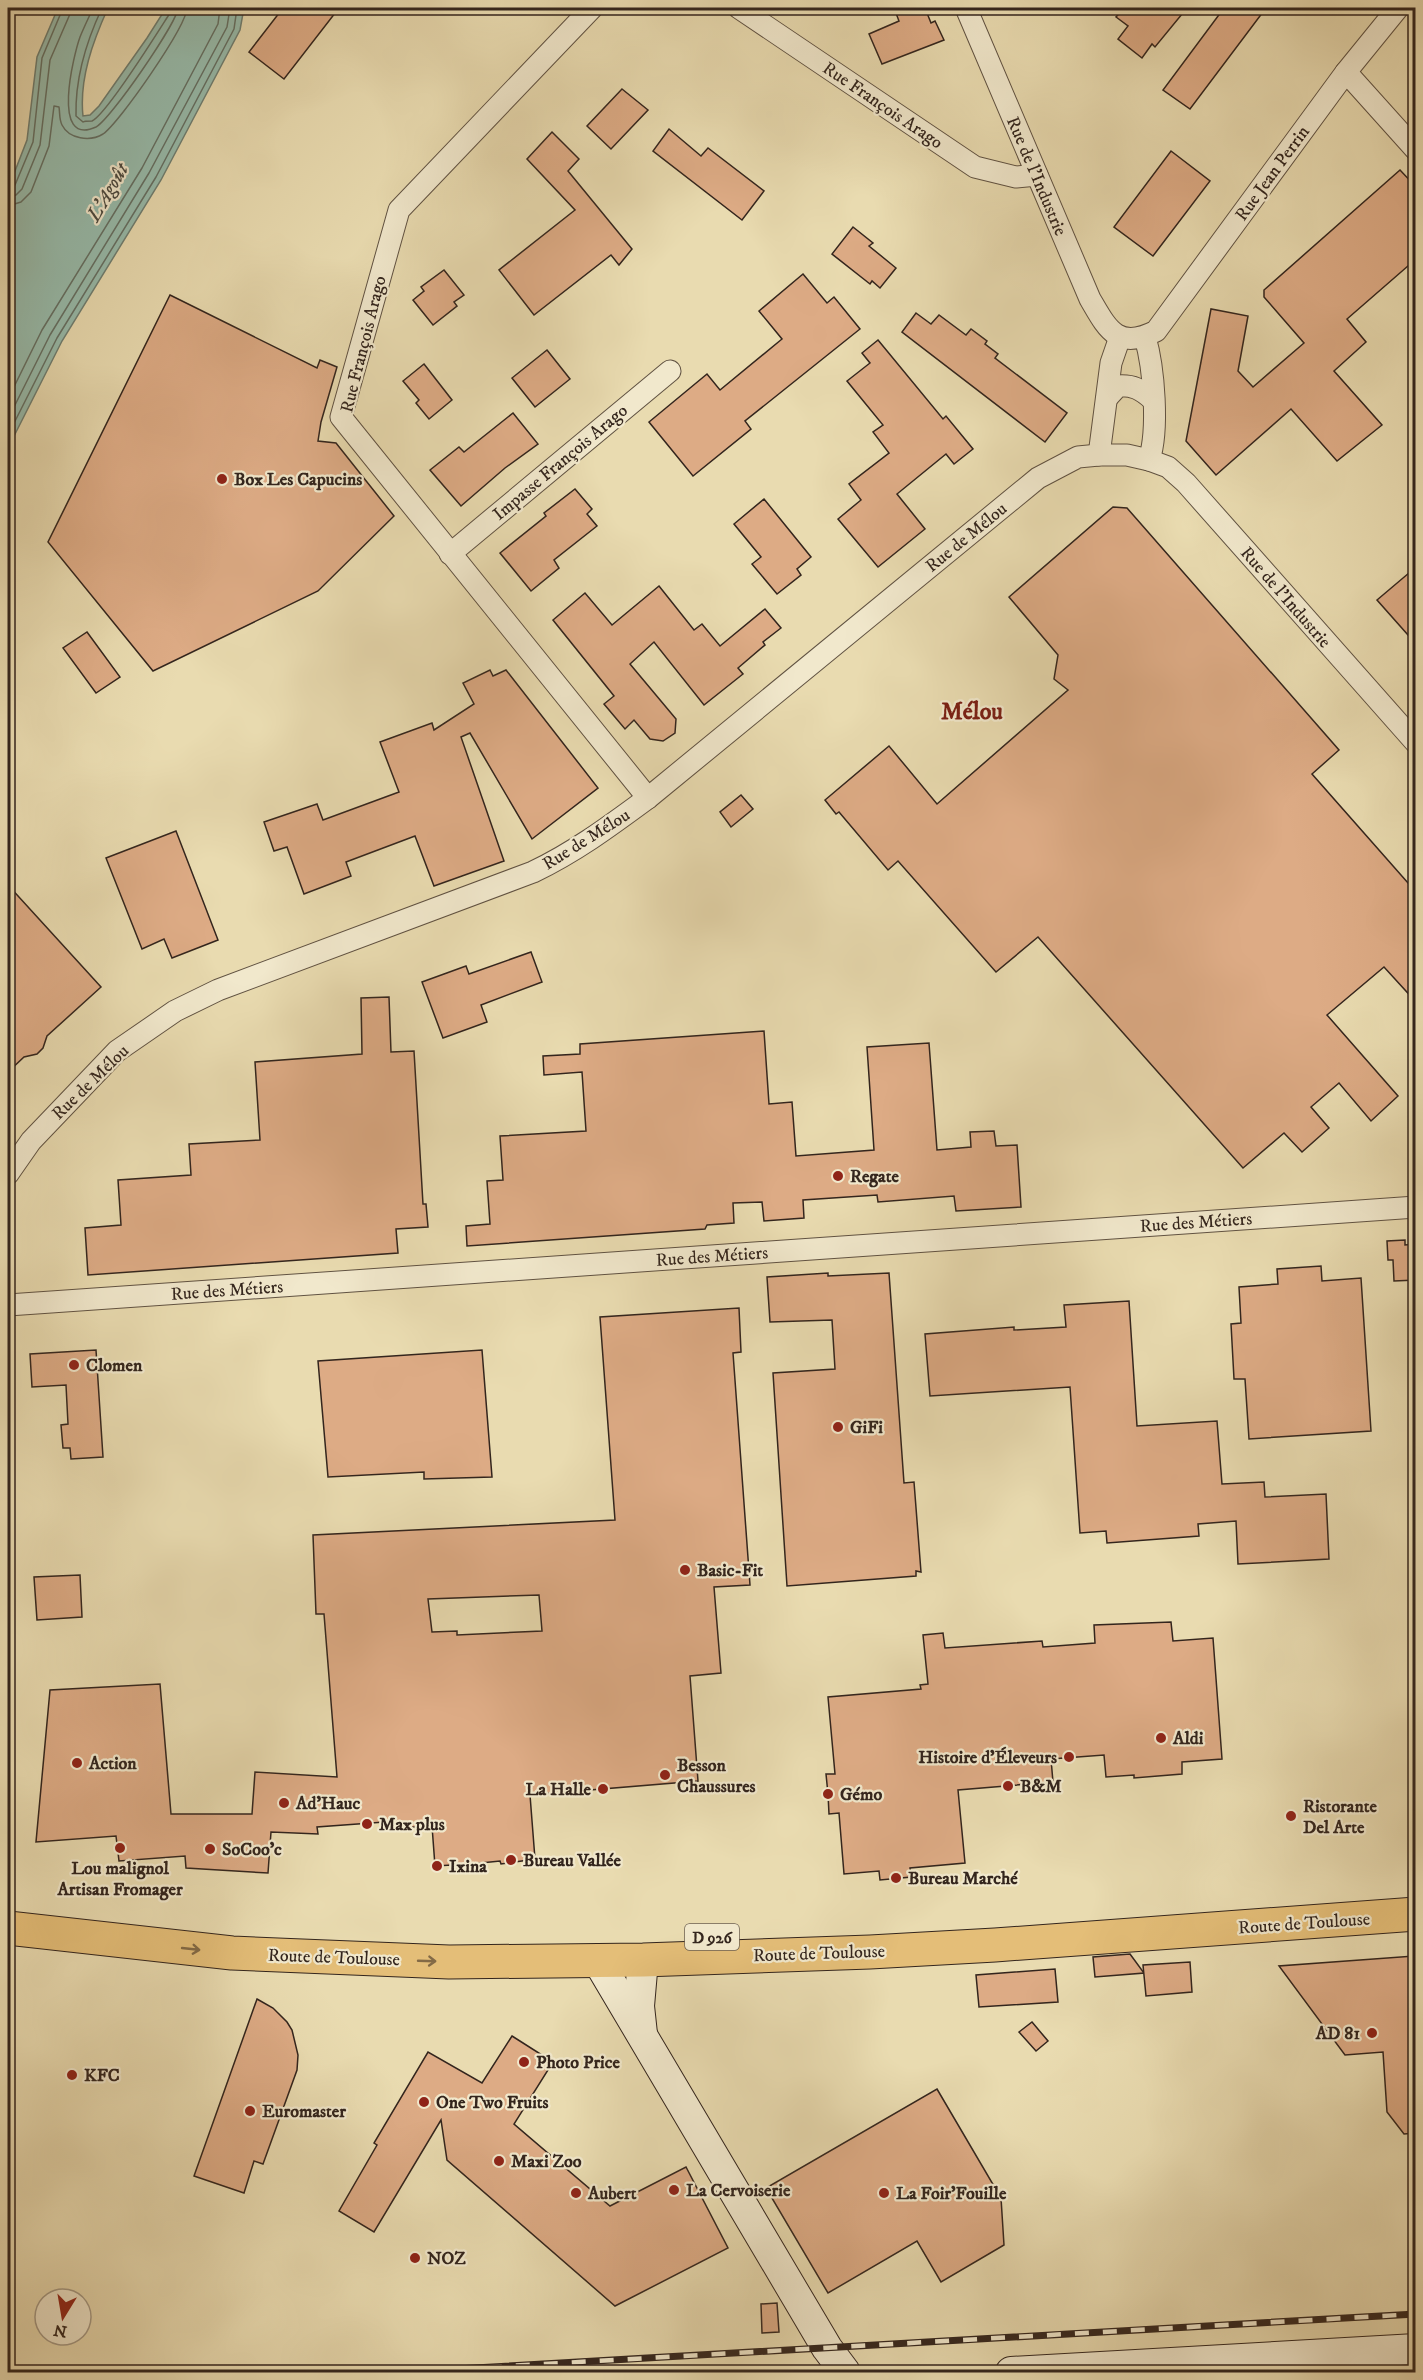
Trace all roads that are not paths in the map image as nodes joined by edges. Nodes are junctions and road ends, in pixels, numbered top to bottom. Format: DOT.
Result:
graph roads {
  1 [pos="592,8"];
  2 [pos="740,8"];
  3 [pos="966,8"];
  4 [pos="1398,8"];
  5 [pos="1346,72"];
  6 [pos="1416,150"];
  7 [pos="1037,175"];
  8 [pos="1120,337"];
  9 [pos="1144,337"];
  10 [pos="670,371"];
  11 [pos="1107,398"];
  12 [pos="1152,400"];
  13 [pos="1099,454"];
  14 [pos="1149,460"];
  15 [pos="450,554"];
  16 [pos="1416,743"];
  17 [pos="648,798"];
  18 [pos="8,1174"];
  19 [pos="1416,1207"];
  20 [pos="8,1305"];
  21 [pos="1416,1894"];
  22 [pos="8,1910"];
  23 [pos="1416,1914"];
  24 [pos="8,1928"];
  25 [pos="643,1960"];
  26 [pos="598,1961"];
  27 [pos="643,2040"];
  28 [pos="1416,2349"];
  29 [pos="845,2373"];
  30 [pos="1011,2373"];
  1 -- 15 [label="street, Rue François Arago"];
  2 -- 7 [label="street, Rue François Arago"];
  3 -- 7 [label="street, Rue de l'Industrie"];
  4 -- 5 [label="street, Rue Jean Perrin"];
  5 -- 6 [label="street"];
  5 -- 9 [label="street, Rue Jean Perrin"];
  7 -- 8 [label="street, Rue de l'Industrie"];
  8 -- 9 [label="street"];
  8 -- 11 [label="street"];
  9 -- 12 [label="street"];
  10 -- 15 [label="street, Impasse François Arago"];
  11 -- 12 [label="street"];
  11 -- 13 [label="street"];
  12 -- 14 [label="street"];
  13 -- 14 [label="street, Rue de l'Industrie"];
  13 -- 17 [label="street, Rue de Mélou"];
  14 -- 16 [label="street, Rue de l'Industrie"];
  15 -- 17 [label="street, Rue François Arago"];
  17 -- 18 [label="street, Rue de Mélou"];
  19 -- 20 [label="street, Rue des Métiers"];
  21 -- 22 [label="main road, D 926"];
  23 -- 25 [label="main road, Route de Toulouse / D 926"];
  24 -- 26 [label="main road, Route de Toulouse / D 926, one-way"];
  25 -- 26 [label="main road, Route de Toulouse / D 926"];
  25 -- 27 [label="main road"];
  26 -- 27 [label="main road"];
  27 -- 29 [label="main road"];
  28 -- 30 [label="main road"];
}
